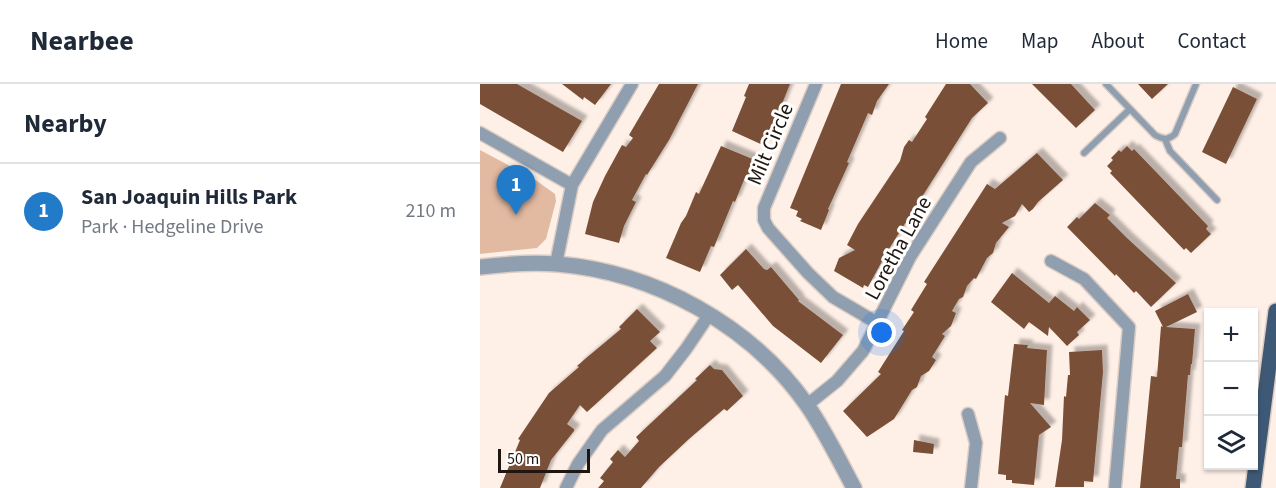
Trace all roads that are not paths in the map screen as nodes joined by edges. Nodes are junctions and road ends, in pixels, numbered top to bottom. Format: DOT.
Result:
graph roads {
  1 [pos="632,84"];
  2 [pos="816,84"];
  3 [pos="1106,84"];
  4 [pos="1196,84"];
  5 [pos="1130,109"];
  6 [pos="480,133"];
  7 [pos="1000,138"];
  8 [pos="1165,139"];
  9 [pos="1084,153"];
  10 [pos="572,185"];
  11 [pos="1217,200"];
  12 [pos="1051,261"];
  13 [pos="556,264"];
  14 [pos="480,267"];
  15 [pos="1276,311"];
  16 [pos="710,315"];
  17 [pos="879,324"];
  18 [pos="807,405"];
  19 [pos="969,414"];
  20 [pos="566,488"];
  21 [pos="854,488"];
  22 [pos="971,488"];
  23 [pos="1115,488"];
  24 [pos="1253,488"];
  1 -- 10 [label="street"];
  2 -- 17 [label="street, Milt Circle"];
  3 -- 5 [label="lane"];
  4 -- 8 [label="lane"];
  5 -- 8 [label="lane"];
  5 -- 9 [label="lane"];
  6 -- 10 [label="street"];
  7 -- 17 [label="street, Loretha Lane"];
  8 -- 11 [label="lane"];
  10 -- 13 [label="street"];
  12 -- 23 [label="street"];
  13 -- 14 [label="street"];
  13 -- 16 [label="street"];
  15 -- 24 [label="main road"];
  16 -- 18 [label="street"];
  16 -- 20 [label="street"];
  17 -- 18 [label="street, Loretha Lane"];
  18 -- 21 [label="street"];
  19 -- 22 [label="street"];
}
